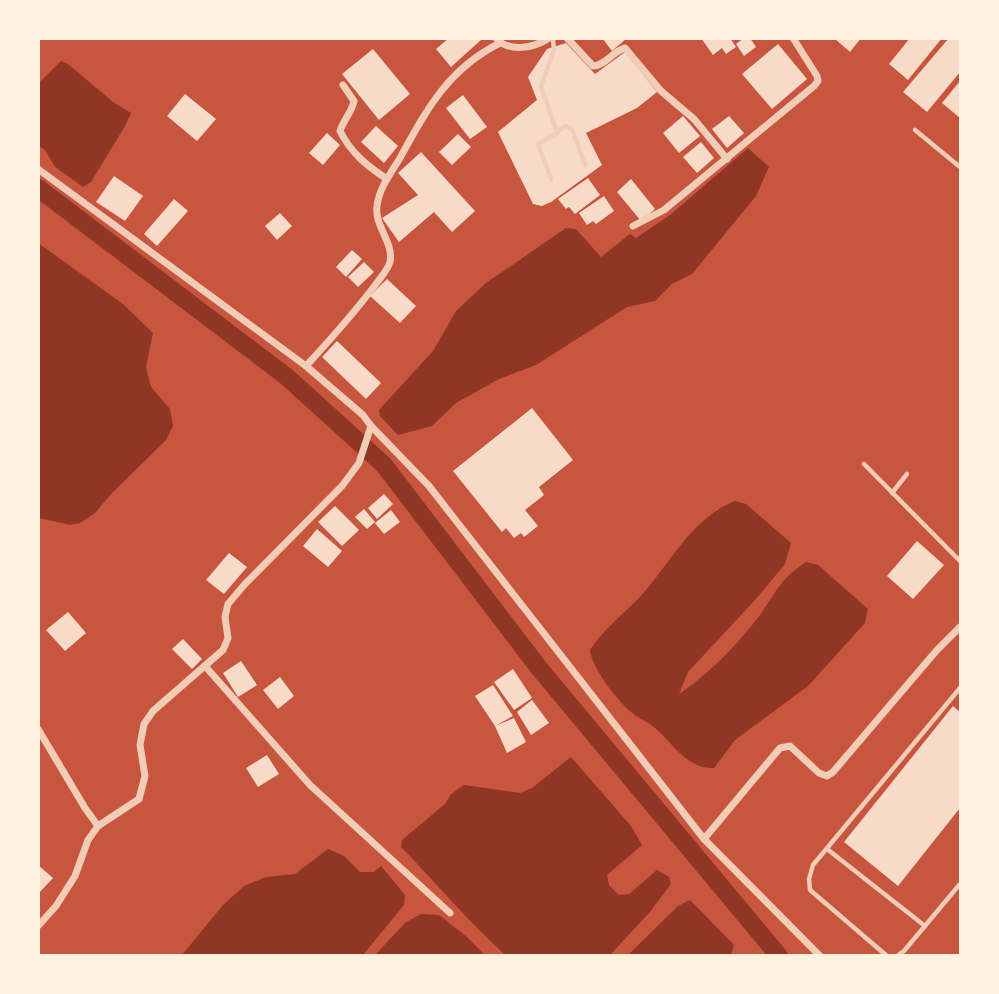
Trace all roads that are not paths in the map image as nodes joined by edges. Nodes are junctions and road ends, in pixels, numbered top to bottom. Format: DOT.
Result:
graph roads {
  1 [pos="551,38"];
  2 [pos="566,38"];
  3 [pos="793,38"];
  4 [pos="498,41"];
  5 [pos="343,85"];
  6 [pos="915,130"];
  7 [pos="557,133"];
  8 [pos="727,159"];
  9 [pos="585,165"];
  10 [pos="961,167"];
  11 [pos="38,169"];
  12 [pos="387,179"];
  13 [pos="551,179"];
  14 [pos="633,226"];
  15 [pos="306,366"];
  16 [pos="371,426"];
  17 [pos="864,464"];
  18 [pos="907,474"];
  19 [pos="892,493"];
  20 [pos="961,561"];
  21 [pos="961,627"];
  22 [pos="205,666"];
  23 [pos="961,688"];
  24 [pos="38,729"];
  25 [pos="98,826"];
  26 [pos="704,839"];
  27 [pos="827,849"];
  28 [pos="961,884"];
  29 [pos="450,913"];
  30 [pos="38,926"];
  31 [pos="925,926"];
  32 [pos="820,956"];
  33 [pos="887,956"];
  34 [pos="897,956"];
  1 -- 4 [label="street"];
  1 -- 7 [label="lane"];
  2 -- 8 [label="street"];
  3 -- 8 [label="street"];
  4 -- 12 [label="street"];
  5 -- 12 [label="street"];
  6 -- 10 [label="lane"];
  7 -- 9 [label="lane"];
  7 -- 13 [label="lane"];
  8 -- 14 [label="street"];
  11 -- 15 [label="street"];
  12 -- 15 [label="street"];
  15 -- 16 [label="street"];
  16 -- 22 [label="street"];
  16 -- 26 [label="street"];
  17 -- 19 [label="lane"];
  18 -- 19 [label="lane"];
  19 -- 20 [label="lane"];
  21 -- 26 [label="street"];
  22 -- 25 [label="street"];
  22 -- 29 [label="street"];
  23 -- 27 [label="lane"];
  24 -- 25 [label="street"];
  25 -- 30 [label="street"];
  26 -- 32 [label="street"];
  27 -- 31 [label="lane"];
  27 -- 33 [label="lane"];
  28 -- 31 [label="lane"];
  31 -- 34 [label="lane"];
}
